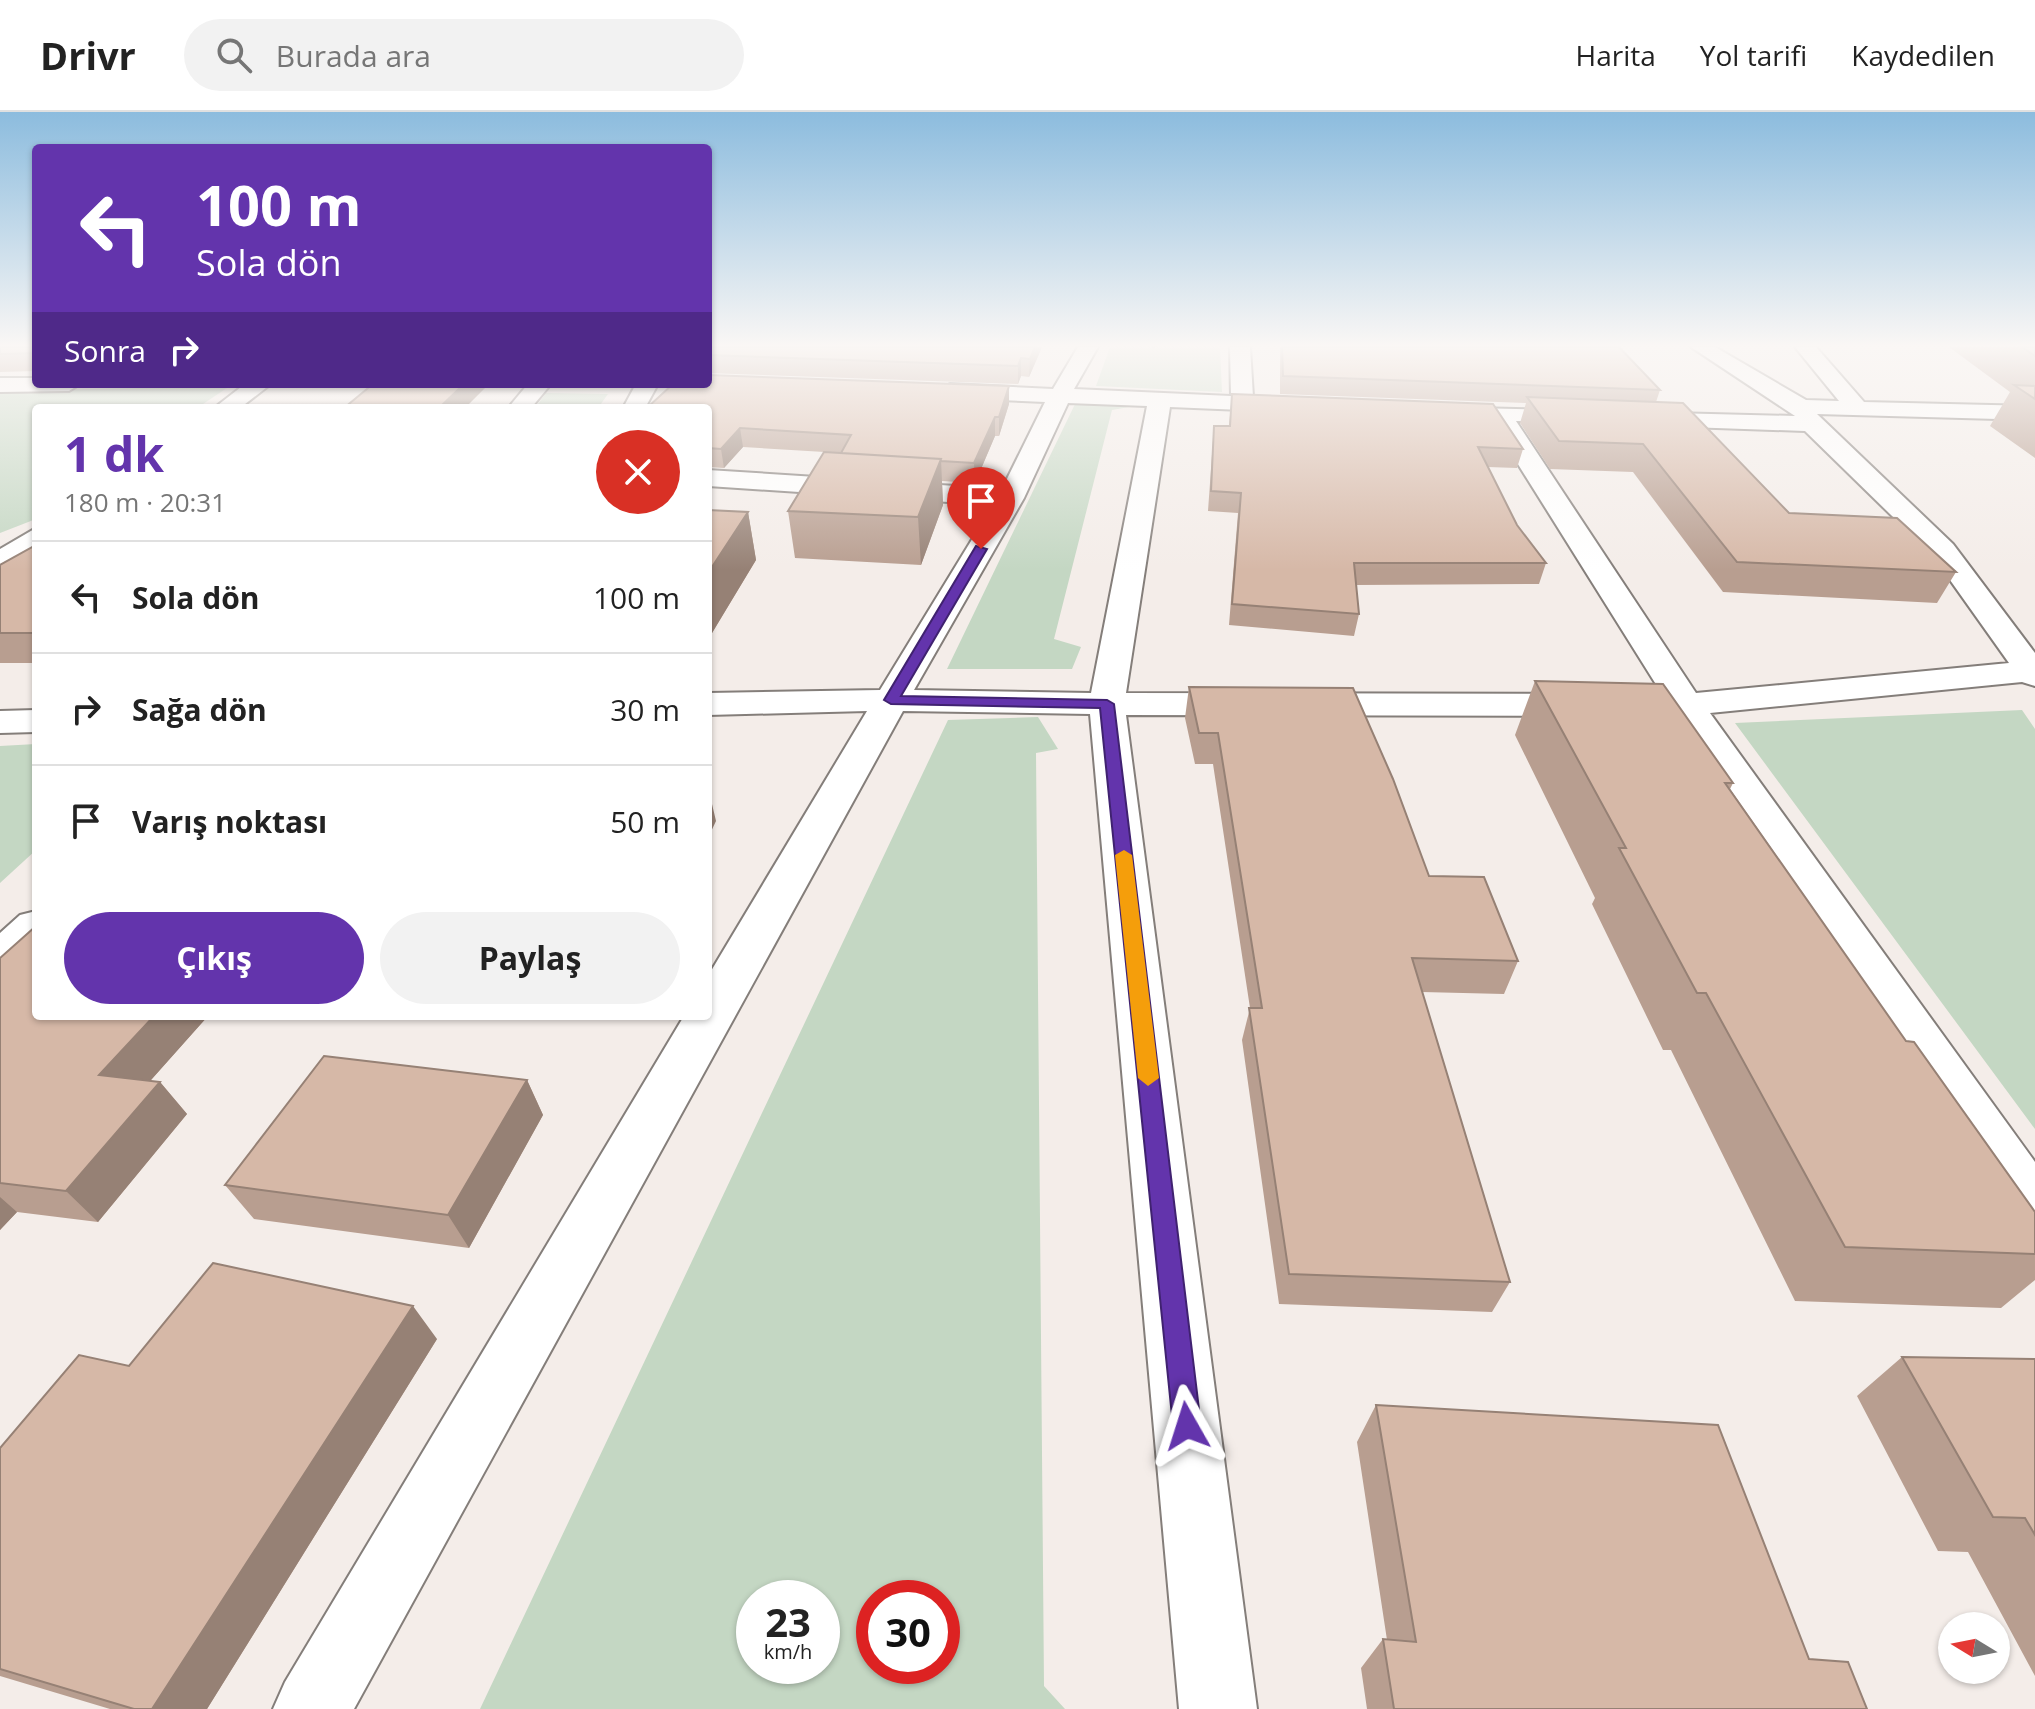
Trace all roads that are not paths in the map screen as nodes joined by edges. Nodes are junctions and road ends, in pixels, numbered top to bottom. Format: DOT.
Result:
graph roads {
  1 [pos="1047,422"];
  2 [pos="1156,422"];
  3 [pos="1504,422"];
  4 [pos="1813,422"];
  5 [pos="712,478"];
  6 [pos="1011,498"];
  7 [pos="32,540"];
  8 [pos="3,558"];
  9 [pos="2034,673"];
  10 [pos="891,700"];
  11 [pos="712,704"];
  12 [pos="1107,704"];
  13 [pos="1686,705"];
  14 [pos="32,721"];
  15 [pos="0,722"];
  16 [pos="32,930"];
  17 [pos="0,959"];
  18 [pos="712,1012"];
  19 [pos="707,1020"];
  20 [pos="2035,1207"];
  21 [pos="312,1709"];
  22 [pos="1218,1709"];
  1 -- 6 [label="street"];
  2 -- 12 [label="street"];
  3 -- 13 [label="street"];
  4 -- 9 [label="street"];
  5 -- 6 [label="street"];
  6 -- 10 [label="street"];
  7 -- 8 [label="street"];
  9 -- 13 [label="street"];
  10 -- 11 [label="street"];
  10 -- 12 [label="street"];
  10 -- 18 [label="street"];
  12 -- 13 [label="street"];
  12 -- 22 [label="street"];
  13 -- 20 [label="street"];
  14 -- 15 [label="street"];
  16 -- 17 [label="street"];
  19 -- 21 [label="street"];
}
